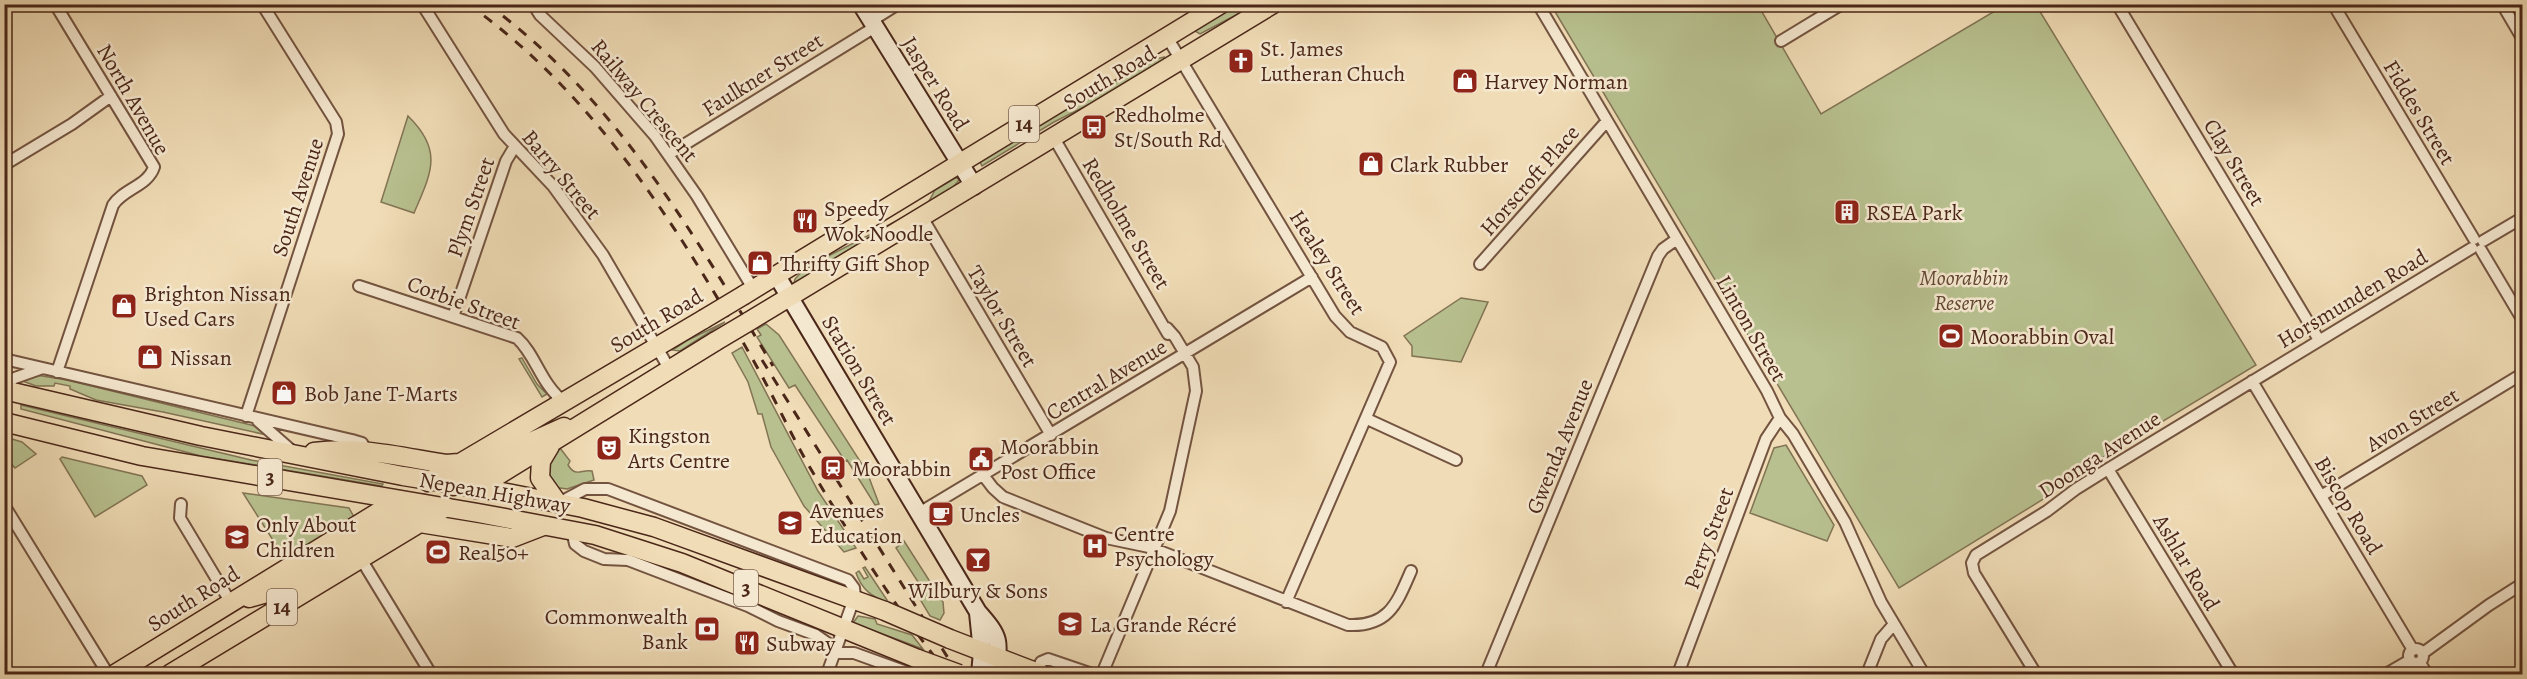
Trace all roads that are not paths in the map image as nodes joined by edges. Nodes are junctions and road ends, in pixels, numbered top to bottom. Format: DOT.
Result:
graph roads {
  1 [pos="55,4"];
  2 [pos="262,4"];
  3 [pos="422,4"];
  4 [pos="533,4"];
  5 [pos="861,4"];
  6 [pos="898,4"];
  7 [pos="1221,4"];
  8 [pos="1273,4"];
  9 [pos="1538,4"];
  10 [pos="1842,4"];
  11 [pos="2116,4"];
  12 [pos="2333,4"];
  13 [pos="2502,4"];
  14 [pos="873,24"];
  15 [pos="1167,38"];
  16 [pos="2523,38"];
  17 [pos="1781,41"];
  18 [pos="1182,61"];
  19 [pos="113,99"];
  20 [pos="1606,122"];
  21 [pos="1054,138"];
  22 [pos="515,146"];
  23 [pos="669,154"];
  24 [pos="960,164"];
  25 [pos="4,165"];
  26 [pos="974,186"];
  27 [pos="922,217"];
  28 [pos="2523,218"];
  29 [pos="1677,239"];
  30 [pos="2477,245"];
  31 [pos="1480,264"];
  32 [pos="777,276"];
  33 [pos="1312,277"];
  34 [pos="359,286"];
  35 [pos="748,286"];
  36 [pos="789,297"];
  37 [pos="453,316"];
  38 [pos="2523,319"];
  39 [pos="2319,340"];
  40 [pos="657,347"];
  41 [pos="1183,356"];
  42 [pos="4,359"];
  43 [pos="42,368"];
  44 [pos="670,369"];
  45 [pos="57,372"];
  46 [pos="2523,374"];
  47 [pos="2252,381"];
  48 [pos="6,394"];
  49 [pos="564,402"];
  50 [pos="596,415"];
  51 [pos="250,417"];
  52 [pos="1780,418"];
  53 [pos="1367,419"];
  54 [pos="4,422"];
  55 [pos="1051,435"];
  56 [pos="551,445"];
  57 [pos="366,450"];
  58 [pos="297,454"];
  59 [pos="1456,460"];
  60 [pos="460,463"];
  61 [pos="2108,469"];
  62 [pos="983,475"];
  63 [pos="430,480"];
  64 [pos="457,484"];
  65 [pos="478,488"];
  66 [pos="2321,496"];
  67 [pos="398,500"];
  68 [pos="558,503"];
  69 [pos="181,504"];
  70 [pos="423,504"];
  71 [pos="4,505"];
  72 [pos="446,507"];
  73 [pos="920,513"];
  74 [pos="420,523"];
  75 [pos="543,526"];
  76 [pos="742,538"];
  77 [pos="1154,550"];
  78 [pos="343,552"];
  79 [pos="722,552"];
  80 [pos="361,559"];
  81 [pos="1411,571"];
  82 [pos="2523,584"];
  83 [pos="289,593"];
  84 [pos="854,600"];
  85 [pos="233,602"];
  86 [pos="1286,602"];
  87 [pos="806,622"];
  88 [pos="1894,624"];
  89 [pos="844,627"];
  90 [pos="835,651"];
  91 [pos="2416,656"];
  92 [pos="991,661"];
  93 [pos="915,667"];
  94 [pos="1038,674"];
  95 [pos="108,675"];
  96 [pos="115,675"];
  97 [pos="170,675"];
  98 [pos="431,675"];
  99 [pos="827,675"];
  100 [pos="959,675"];
  101 [pos="980,675"];
  102 [pos="1092,675"];
  103 [pos="1102,675"];
  104 [pos="1486,675"];
  105 [pos="1678,675"];
  106 [pos="1867,675"];
  107 [pos="1924,675"];
  108 [pos="2036,675"];
  109 [pos="2233,675"];
  110 [pos="2386,675"];
  111 [pos="2427,675"];
  1 -- 19 [label="street, North Avenue"];
  2 -- 51 [label="street, South Avenue"];
  3 -- 22 [label="street, Barry Street"];
  4 -- 23 [label="street, Railway Crescent"];
  5 -- 14 [label="main road, Jasper Road"];
  6 -- 14 [label="street, Faulkner Street"];
  7 -- 15 [label="main road, South Road / 14"];
  8 -- 18 [label="main road, South Road / 14"];
  9 -- 20 [label="street, Linton Street"];
  10 -- 17 [label="street"];
  11 -- 39 [label="street, Clay Street"];
  12 -- 30 [label="street, Fiddes Street"];
  13 -- 16 [label="street"];
  14 -- 23 [label="street, Faulkner Street"];
  14 -- 24 [label="main road, Jasper Road"];
  15 -- 18 [label="street, Healey Street"];
  15 -- 24 [label="main road, South Road / 14"];
  18 -- 21 [label="main road, South Road / 14"];
  18 -- 33 [label="street, Healey Street"];
  19 -- 25 [label="street"];
  19 -- 45 [label="street, North Avenue"];
  20 -- 29 [label="street, Linton Street"];
  20 -- 31 [label="street, Horscroft Place"];
  21 -- 26 [label="main road, South Road / 14"];
  21 -- 41 [label="street, Redholme Street"];
  22 -- 37 [label="street, Plym Street"];
  22 -- 40 [label="street, Barry Street"];
  23 -- 35 [label="street, Railway Crescent"];
  24 -- 26 [label="main road, Jasper Road"];
  24 -- 32 [label="main road, South Road / 14"];
  26 -- 27 [label="main road, South Road / 14"];
  27 -- 36 [label="main road, South Road / 14"];
  27 -- 55 [label="street, Taylor Street"];
  28 -- 30 [label="street, Horsmunden Road"];
  29 -- 52 [label="street, Linton Street"];
  29 -- 104 [label="street, Gwenda Avenue"];
  30 -- 38 [label="street, Fiddes Street"];
  30 -- 39 [label="street, Horsmunden Road"];
  32 -- 35 [label="main road, South Road / 14"];
  32 -- 36 [label="main road, Station Street"];
  33 -- 41 [label="street, Central Avenue"];
  33 -- 53 [label="street, Healey Street"];
  34 -- 37 [label="street, Corbie Street"];
  35 -- 40 [label="main road, South Road / 14, bridge"];
  36 -- 44 [label="main road, South Road / 14, bridge"];
  36 -- 73 [label="main road, Station Street"];
  37 -- 49 [label="street, Corbie Street"];
  39 -- 47 [label="street, Horsmunden Road"];
  40 -- 44 [label="street, Barry Street"];
  40 -- 49 [label="main road, South Road / 14"];
  41 -- 55 [label="street, Central Avenue"];
  41 -- 77 [label="street, Redholme Street"];
  42 -- 43 [label="street"];
  43 -- 45 [label="street"];
  43 -- 48 [label="street"];
  44 -- 50 [label="main road, South Road / 14"];
  45 -- 51 [label="street"];
  46 -- 66 [label="street, Avon Street"];
  47 -- 61 [label="street, Doonga Avenue"];
  47 -- 66 [label="street, Biscop Road"];
  48 -- 58 [label="main road, Nepean Highway / 3"];
  49 -- 60 [label="main road, South Road / 14"];
  50 -- 56 [label="main road, South Road / 14"];
  50 -- 64 [label="main road"];
  51 -- 57 [label="street"];
  51 -- 58 [label="street"];
  52 -- 88 [label="street, Linton Street"];
  52 -- 105 [label="street, Perry Street"];
  53 -- 59 [label="street"];
  53 -- 86 [label="street, Healey Street"];
  54 -- 67 [label="main road, Nepean Highway / 3"];
  55 -- 62 [label="street, Central Avenue"];
  56 -- 65 [label="main road, South Road / 14"];
  56 -- 68 [label="main road"];
  57 -- 58 [label="main road"];
  57 -- 60 [label="main road"];
  58 -- 63 [label="main road, Nepean Highway / 3"];
  60 -- 63 [label="main road, South Road / 14"];
  61 -- 108 [label="street, Doonga Avenue"];
  61 -- 109 [label="street, Ashlar Road"];
  62 -- 73 [label="street, Central Avenue"];
  62 -- 77 [label="street"];
  63 -- 64 [label="main road, Nepean Highway / 3"];
  63 -- 67 [label="main road, South Road / 14"];
  64 -- 65 [label="main road, Nepean Highway / 3"];
  64 -- 70 [label="main road"];
  65 -- 68 [label="main road, Nepean Highway / 3"];
  65 -- 72 [label="main road, South Road / 14"];
  66 -- 91 [label="street, Biscop Road"];
  67 -- 70 [label="main road, Nepean Highway / 3"];
  67 -- 85 [label="main road, South Road / 14"];
  68 -- 76 [label="street"];
  68 -- 79 [label="main road, Nepean Highway / 3"];
  69 -- 85 [label="street"];
  70 -- 72 [label="main road, Nepean Highway / 3"];
  70 -- 78 [label="main road"];
  71 -- 95 [label="street"];
  72 -- 74 [label="main road, South Road / 14"];
  72 -- 75 [label="main road, Nepean Highway / 3"];
  73 -- 92 [label="main road, Station Street"];
  74 -- 75 [label="main road"];
  74 -- 80 [label="main road, South Road / 14"];
  75 -- 87 [label="main road, Nepean Highway / 3"];
  76 -- 79 [label="street"];
  76 -- 84 [label="street"];
  77 -- 86 [label="street"];
  77 -- 103 [label="street, Redholme Street"];
  78 -- 80 [label="main road"];
  78 -- 83 [label="main road"];
  79 -- 84 [label="main road, Nepean Highway / 3"];
  80 -- 83 [label="main road, South Road / 14"];
  80 -- 98 [label="street"];
  81 -- 86 [label="street"];
  82 -- 91 [label="street"];
  83 -- 85 [label="main road"];
  83 -- 97 [label="main road, South Road / 14"];
  84 -- 89 [label="street"];
  84 -- 92 [label="main road, Nepean Highway / 3, bridge"];
  85 -- 96 [label="main road, South Road / 14"];
  87 -- 89 [label="main road, Nepean Highway / 3"];
  87 -- 90 [label="street"];
  88 -- 106 [label="street"];
  88 -- 107 [label="street, Linton Street"];
  89 -- 90 [label="street"];
  89 -- 93 [label="main road, Nepean Highway / 3"];
  90 -- 93 [label="street, Nepean Highway"];
  90 -- 99 [label="street"];
  91 -- 110 [label="street"];
  91 -- 111 [label="street, Biscop Road"];
  92 -- 94 [label="main road, Nepean Highway / 3"];
  92 -- 101 [label="main road, Station Street"];
  93 -- 100 [label="main road, Nepean Highway / 3, bridge"];
  94 -- 102 [label="street"];
}
